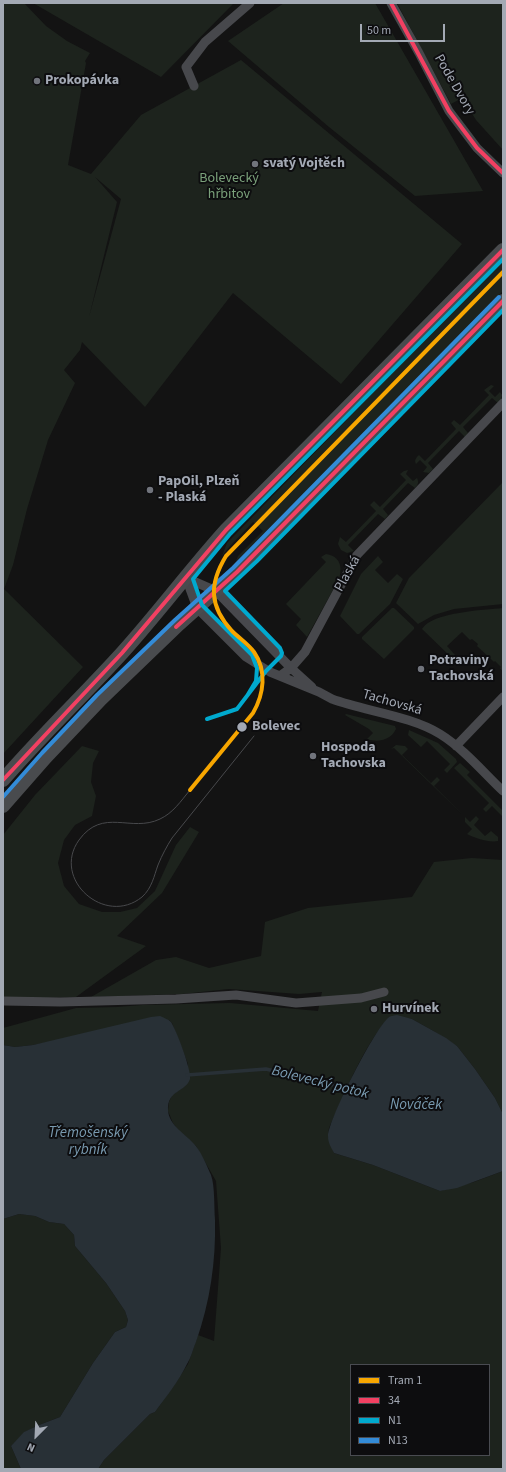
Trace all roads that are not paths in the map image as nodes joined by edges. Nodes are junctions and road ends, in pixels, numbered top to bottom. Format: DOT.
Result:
graph roads {
  1 [pos="250,3"];
  2 [pos="392,3"];
  3 [pos="194,86"];
  4 [pos="503,173"];
  5 [pos="503,250"];
  6 [pos="503,301"];
  7 [pos="503,404"];
  8 [pos="186,578"];
  9 [pos="216,591"];
  10 [pos="197,608"];
  11 [pos="291,668"];
  12 [pos="280,676"];
  13 [pos="319,692"];
  14 [pos="503,697"];
  15 [pos="456,746"];
  16 [pos="3,780"];
  17 [pos="503,792"];
  18 [pos="3,806"];
  19 [pos="384,992"];
  20 [pos="3,1001"];
  1 -- 3 [label="street"];
  2 -- 4 [label="street, Pode Dvory"];
  5 -- 8 [label="main road"];
  6 -- 9 [label="main road"];
  7 -- 11 [label="street, Plaská"];
  8 -- 9 [label="street"];
  8 -- 10 [label="street"];
  8 -- 16 [label="main road"];
  9 -- 10 [label="main road"];
  9 -- 11 [label="street, Tachovská"];
  10 -- 12 [label="street"];
  10 -- 18 [label="main road"];
  11 -- 12 [label="street, Plaská"];
  11 -- 13 [label="street, Tachovská"];
  12 -- 13 [label="street, Tachovská"];
  13 -- 15 [label="street, Tachovská"];
  14 -- 15 [label="street"];
  15 -- 17 [label="street, Tachovská"];
  19 -- 20 [label="street"];
}
